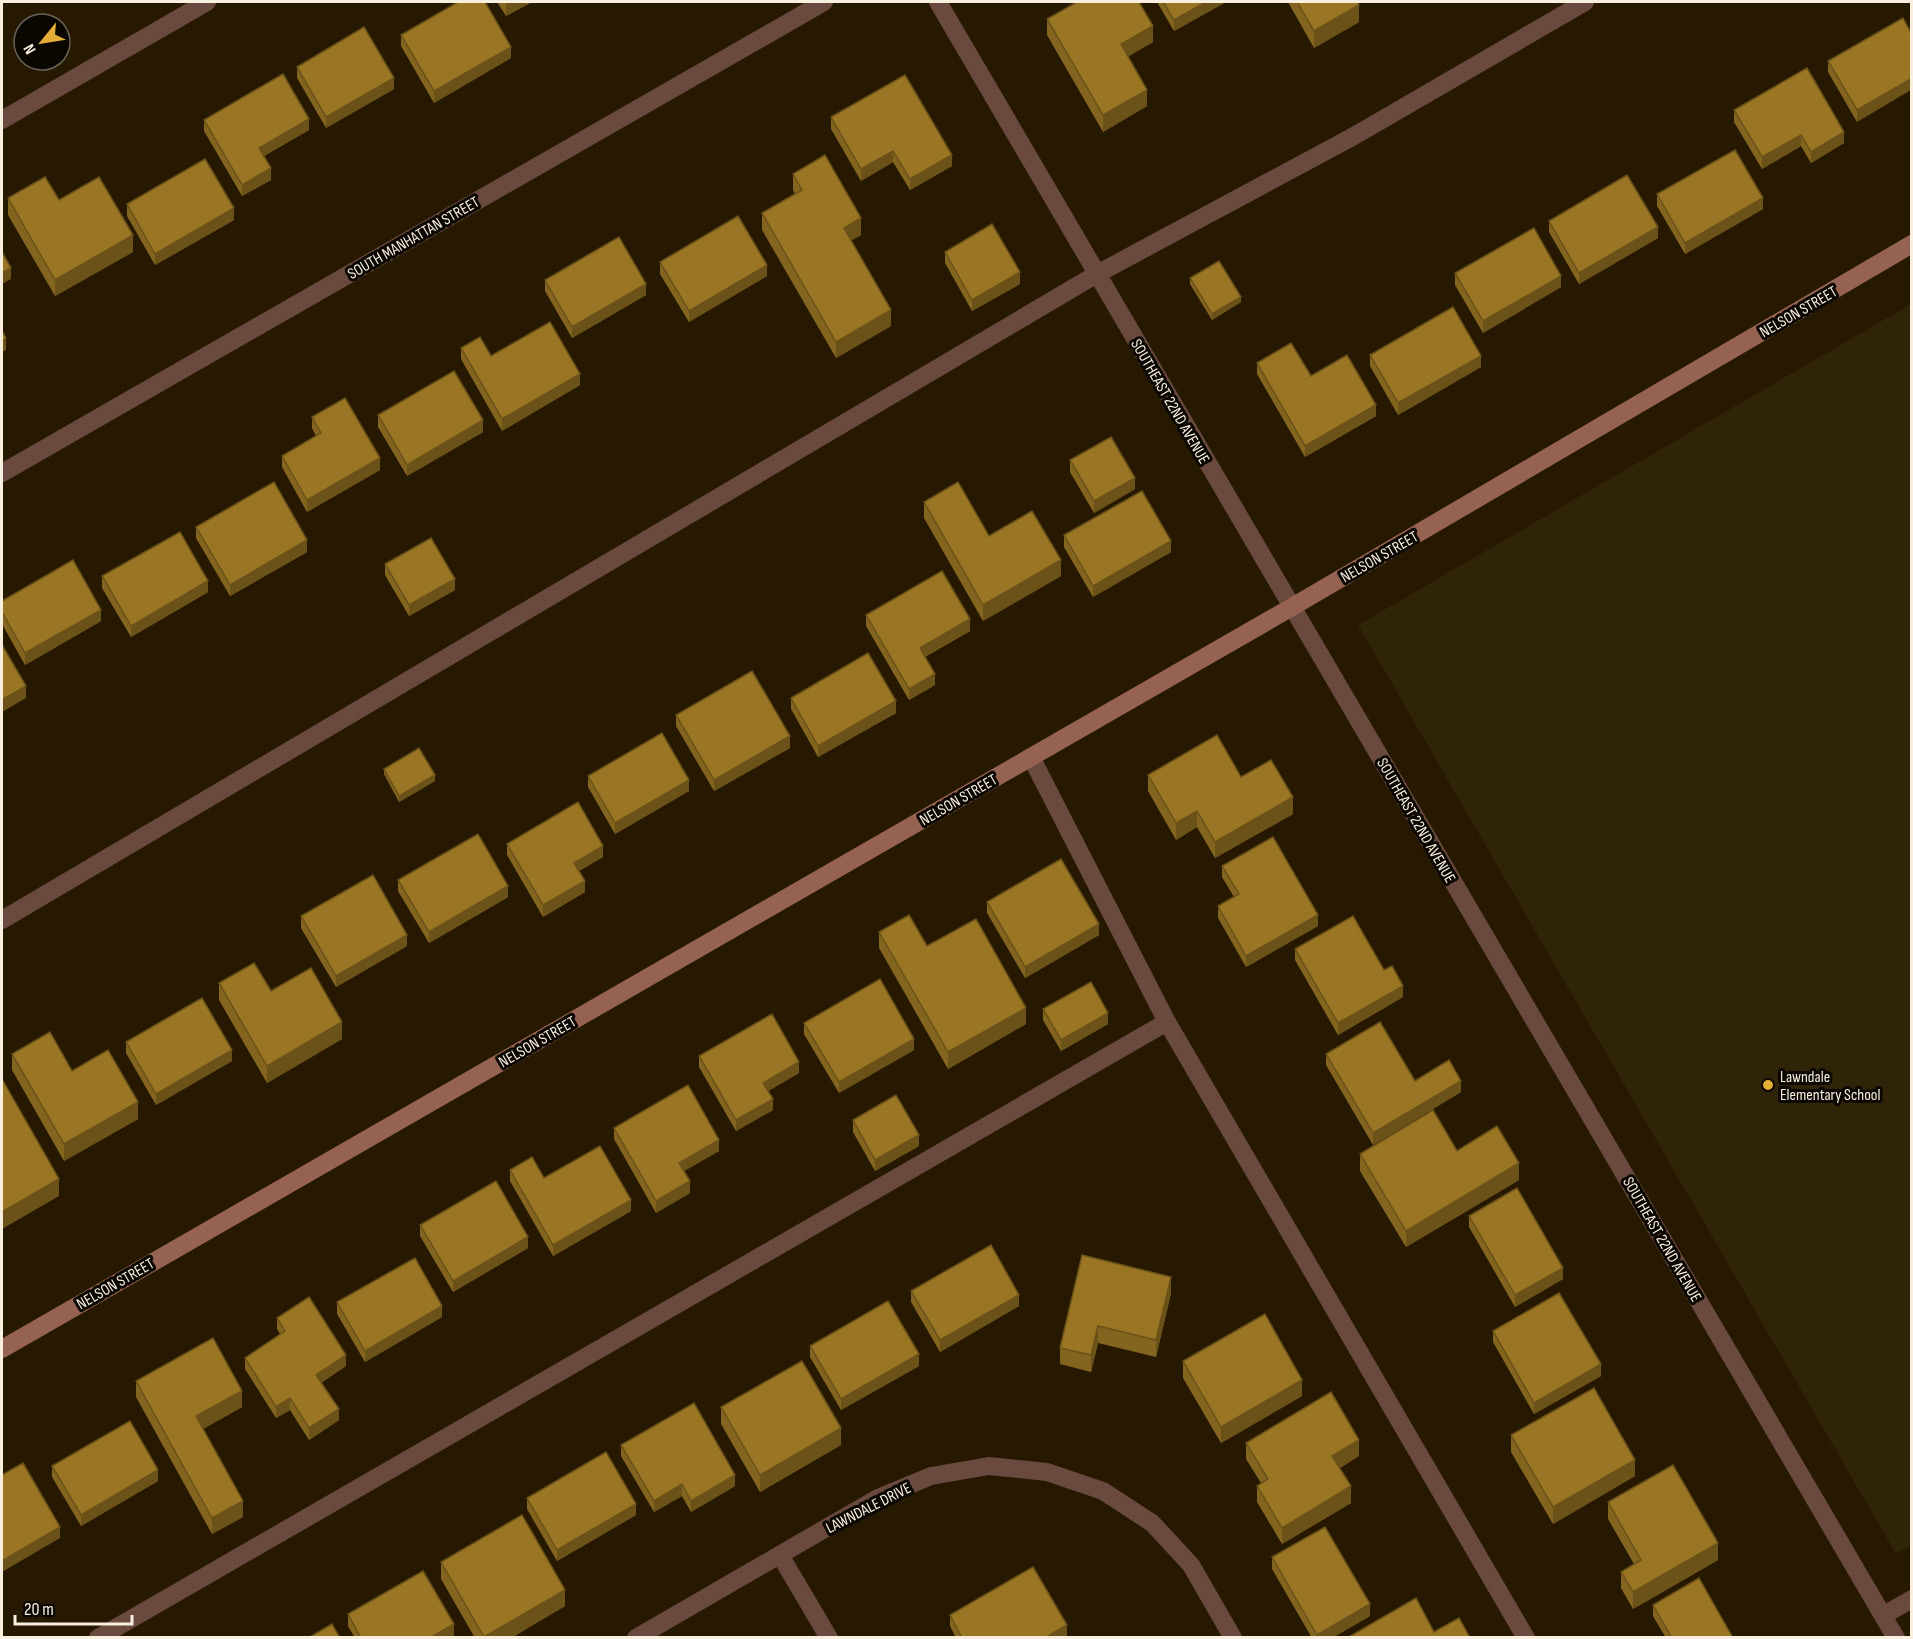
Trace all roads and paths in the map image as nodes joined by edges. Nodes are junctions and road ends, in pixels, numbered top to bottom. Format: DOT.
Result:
graph roads {
  1 [pos="207,2"];
  2 [pos="824,2"];
  3 [pos="939,2"];
  4 [pos="1585,2"];
  5 [pos="2,120"];
  6 [pos="1911,244"];
  7 [pos="1097,274"];
  8 [pos="2,473"];
  9 [pos="1292,607"];
  10 [pos="1031,757"];
  11 [pos="2,920"];
  12 [pos="1167,1022"];
  13 [pos="2,1349"];
  14 [pos="780,1554"];
  15 [pos="1911,1599"];
  16 [pos="1884,1615"];
  17 [pos="98,1638"];
  18 [pos="636,1638"];
  19 [pos="829,1638"];
  20 [pos="1233,1638"];
  21 [pos="1526,1638"];
  22 [pos="1896,1638"];
  1 -- 5 [label="street"];
  2 -- 8 [label="street, SOUTH MANHATTAN STREET"];
  3 -- 7 [label="street, SOUTHEAST 22ND AVENUE"];
  4 -- 7 [label="street"];
  6 -- 9 [label="street, NELSON STREET"];
  7 -- 9 [label="street, SOUTHEAST 22ND AVENUE"];
  7 -- 11 [label="street"];
  9 -- 10 [label="street, NELSON STREET"];
  9 -- 16 [label="street, SOUTHEAST 22ND AVENUE"];
  10 -- 12 [label="street"];
  10 -- 13 [label="street, NELSON STREET"];
  12 -- 17 [label="street"];
  12 -- 21 [label="street"];
  14 -- 18 [label="street, LAWNDALE DRIVE"];
  14 -- 19 [label="street"];
  14 -- 20 [label="street, LAWNDALE DRIVE"];
  15 -- 16 [label="street"];
  16 -- 22 [label="street, SOUTHEAST 22ND AVENUE"];
}
